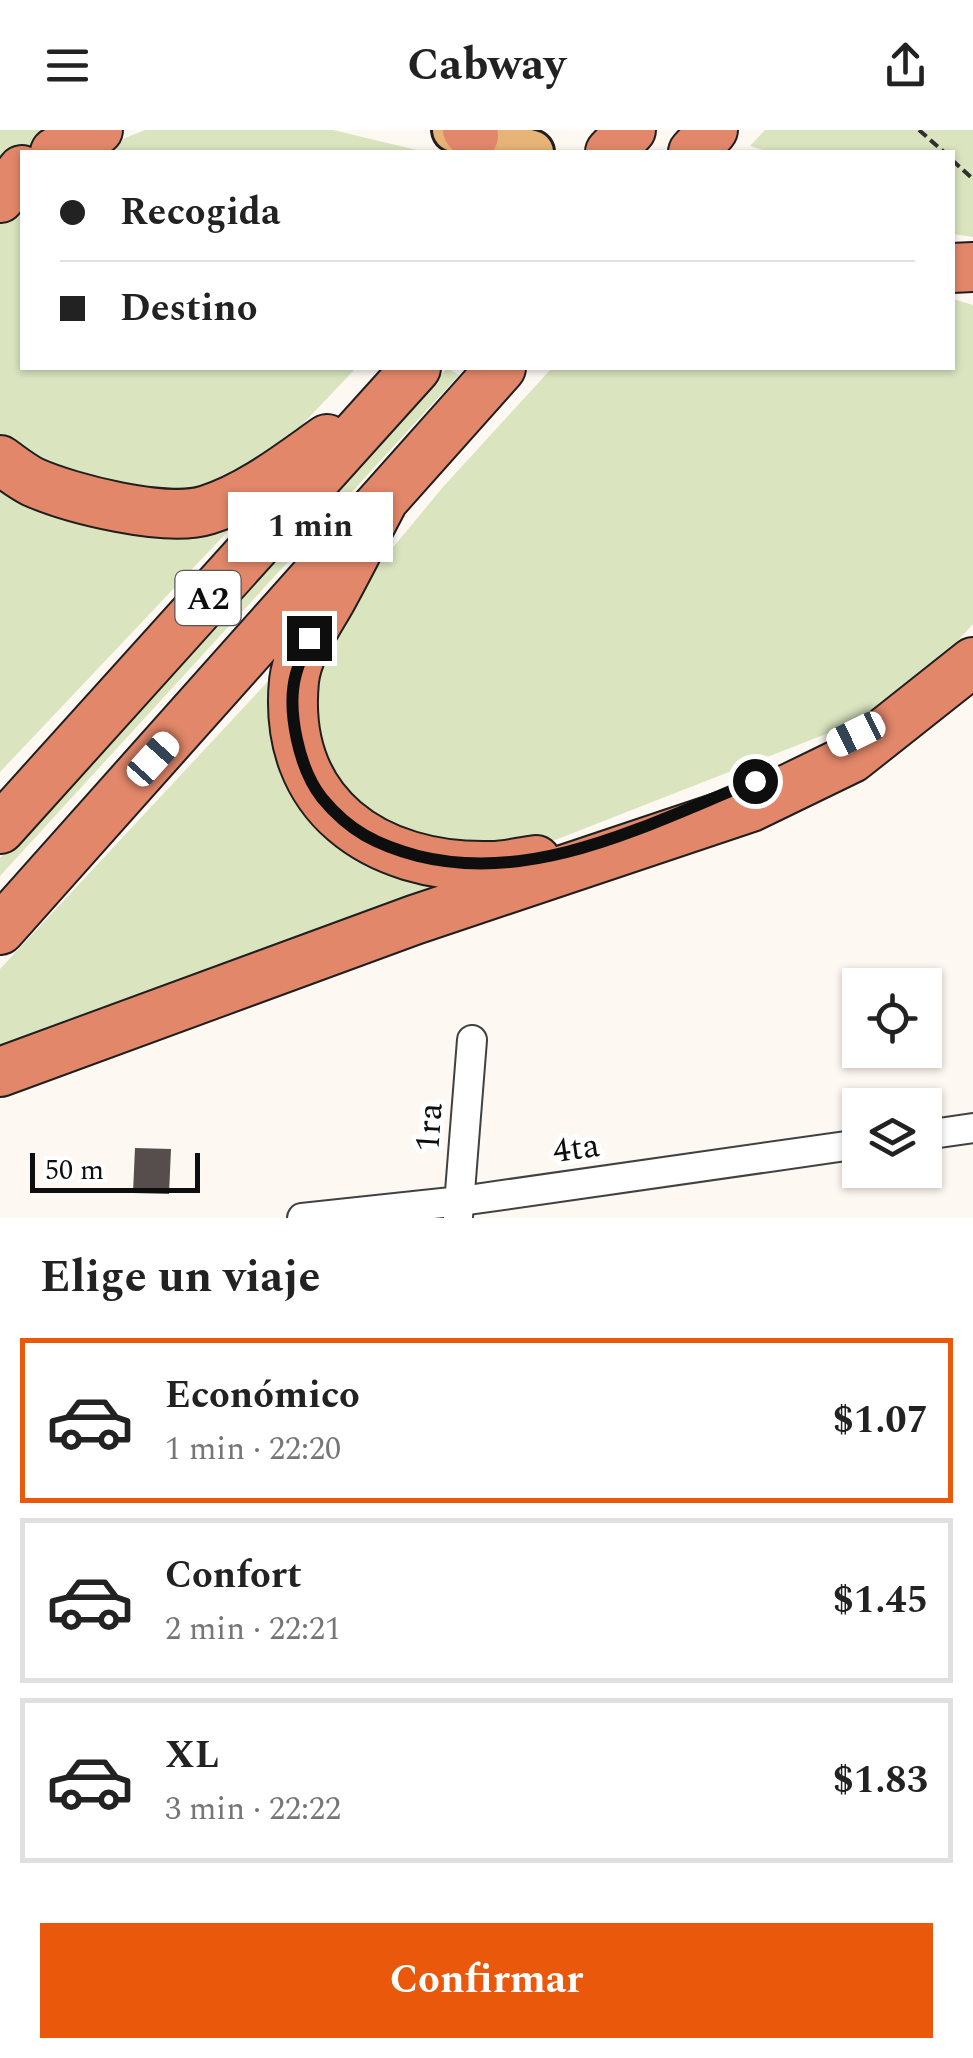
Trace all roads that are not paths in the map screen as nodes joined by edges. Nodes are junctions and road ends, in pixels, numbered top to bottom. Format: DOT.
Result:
graph roads {
  1 [pos="98,130"];
  2 [pos="631,130"];
  3 [pos="713,130"];
  4 [pos="465,132"];
  5 [pos="60,150"];
  6 [pos="525,150"];
  7 [pos="612,150"];
  8 [pos="695,150"];
  9 [pos="20,173"];
  10 [pos="0,198"];
  11 [pos="499,370"];
  12 [pos="408,377"];
  13 [pos="0,460"];
  14 [pos="382,504"];
  15 [pos="973,642"];
  16 [pos="973,662"];
  17 [pos="0,829"];
  18 [pos="0,930"];
  19 [pos="472,1040"];
  20 [pos="0,1072"];
  21 [pos="973,1128"];
  22 [pos="942,1133"];
  23 [pos="842,1147"];
  24 [pos="459,1210"];
  25 [pos="302,1218"];
  1 -- 5 [label="highway"];
  2 -- 7 [label="highway"];
  3 -- 8 [label="highway"];
  4 -- 6 [label="main road"];
  9 -- 10 [label="highway"];
  11 -- 14 [label="highway, A2"];
  12 -- 13 [label="highway"];
  12 -- 17 [label="highway, A2"];
  14 -- 15 [label="highway"];
  14 -- 18 [label="highway, A2"];
  16 -- 20 [label="highway"];
  19 -- 24 [label="street, 1ra"];
  21 -- 22 [label="street"];
  23 -- 24 [label="street, 4ta"];
  24 -- 25 [label="street, 4ta"];
}
